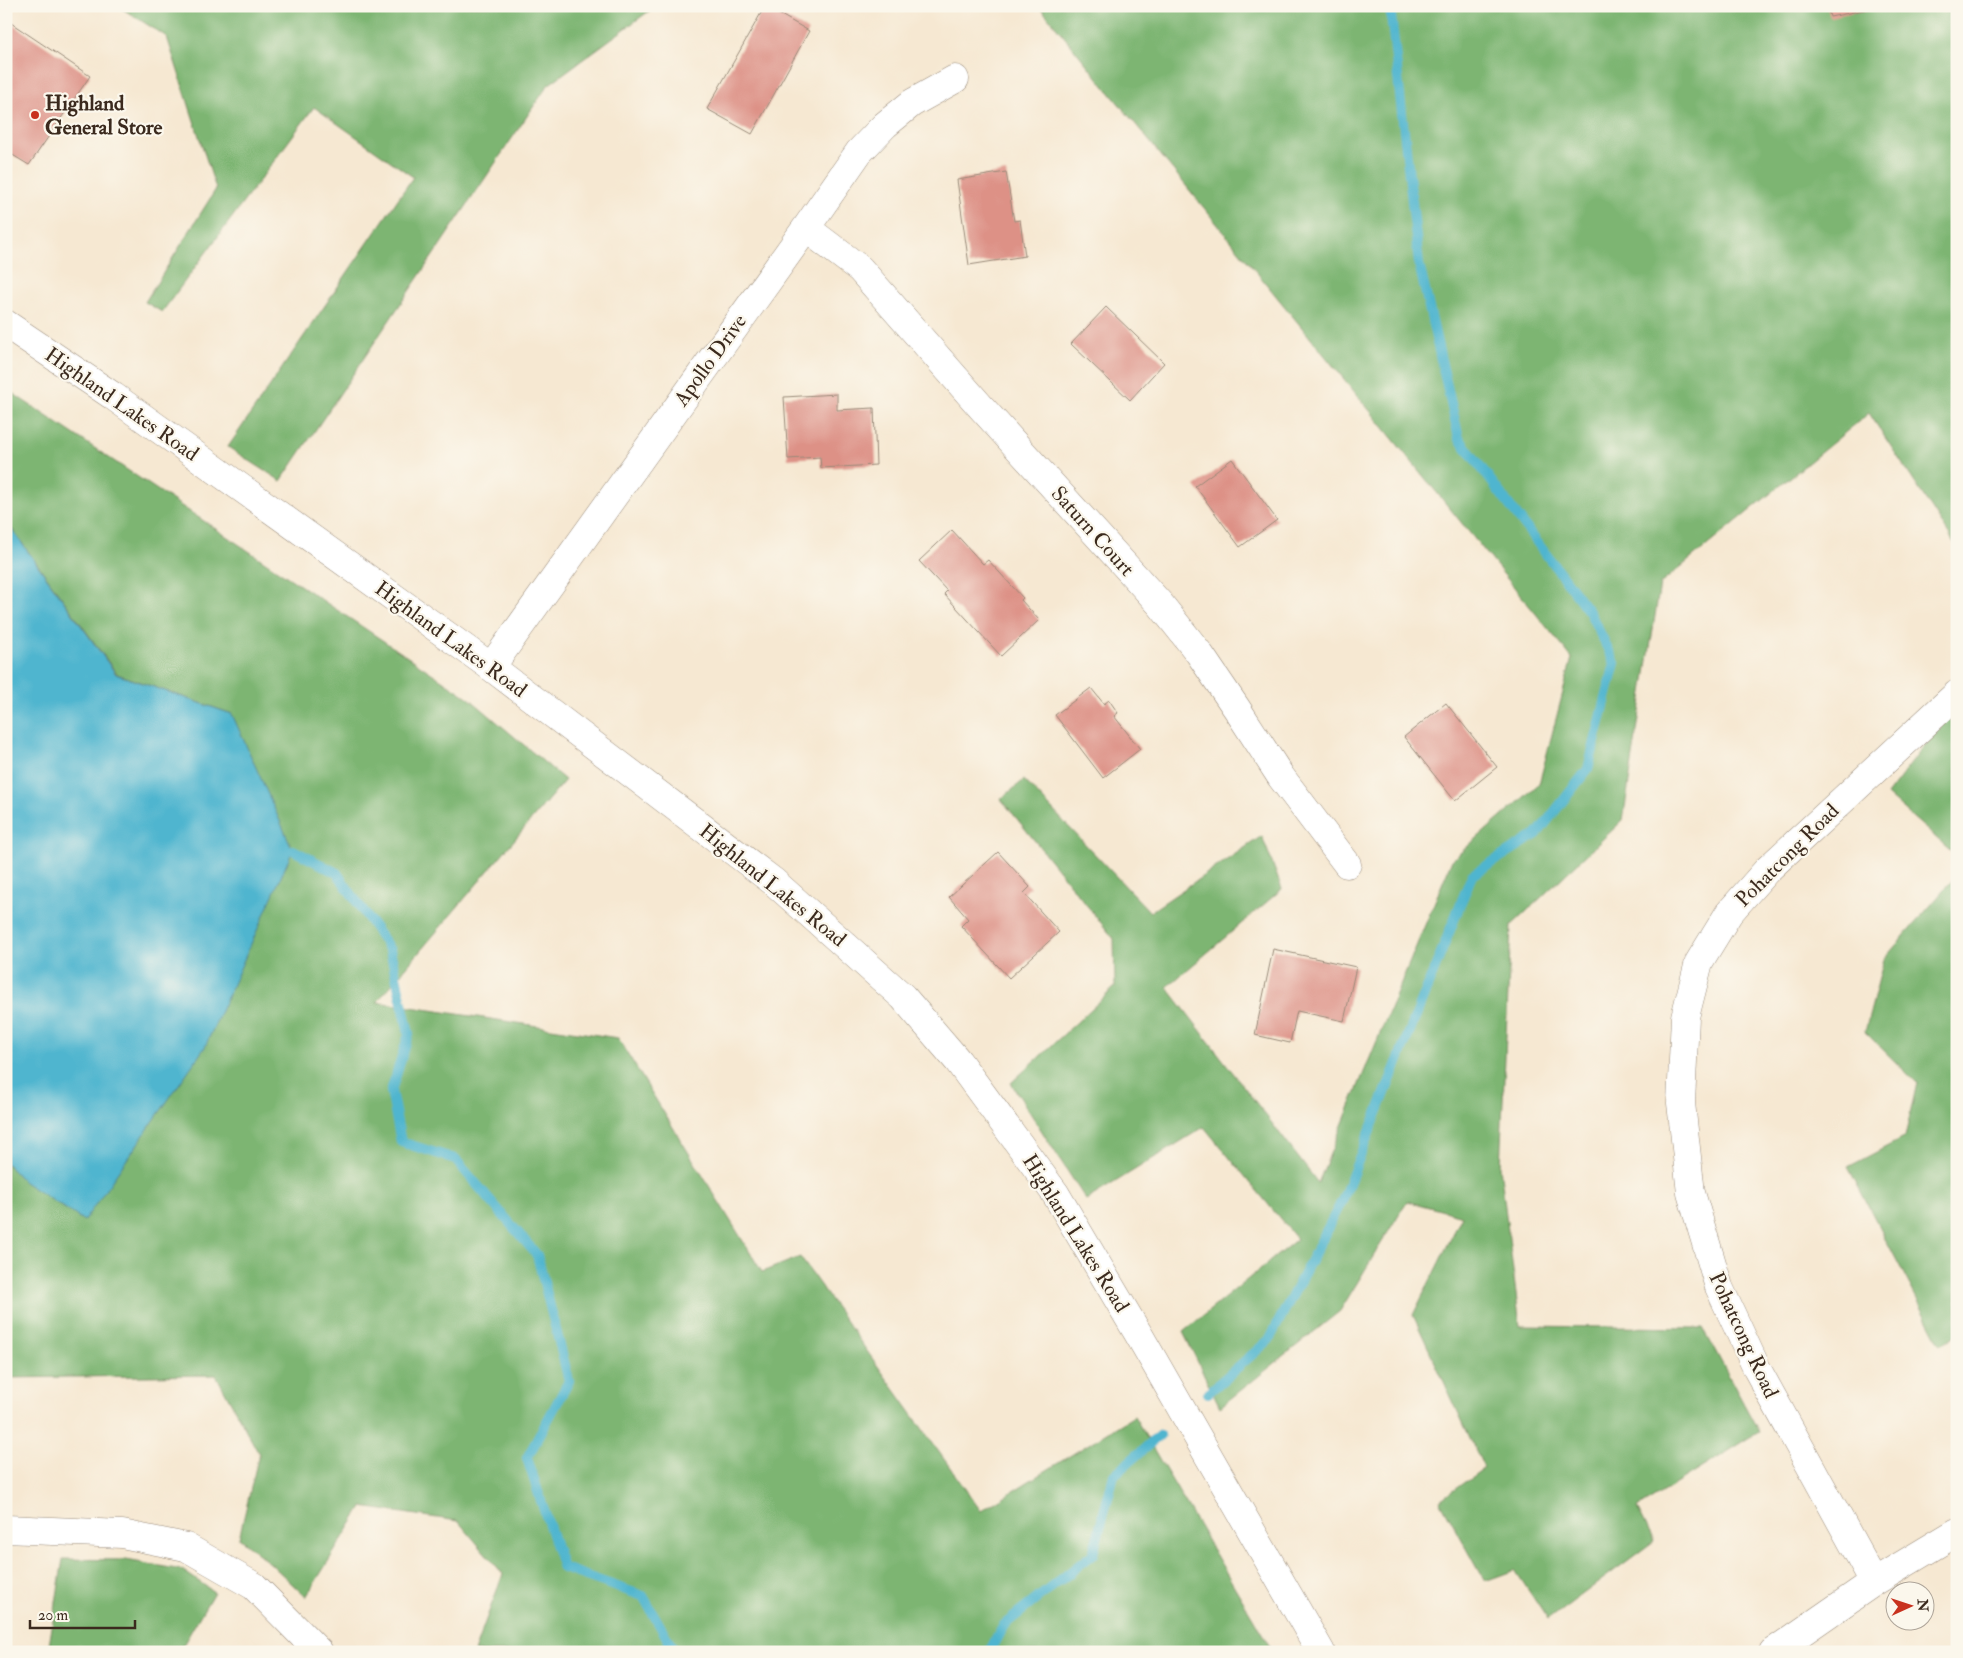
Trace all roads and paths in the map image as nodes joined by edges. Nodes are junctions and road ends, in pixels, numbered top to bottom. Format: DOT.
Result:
graph roads {
  1 [pos="955,79"];
  2 [pos="806,228"];
  3 [pos="6,324"];
  4 [pos="491,667"];
  5 [pos="1957,694"];
  6 [pos="1347,864"];
  7 [pos="6,1529"];
  8 [pos="1957,1532"];
  9 [pos="1874,1582"];
  10 [pos="320,1652"];
  11 [pos="1321,1652"];
  12 [pos="1773,1652"];
  1 -- 2 [label="street, Apollo Drive"];
  2 -- 4 [label="street, Apollo Drive"];
  2 -- 6 [label="street, Saturn Court"];
  3 -- 4 [label="street, Highland Lakes Road"];
  4 -- 11 [label="street, Highland Lakes Road"];
  5 -- 9 [label="street, Pohatcong Road"];
  7 -- 10 [label="street"];
  8 -- 9 [label="street"];
  9 -- 12 [label="street"];
}
